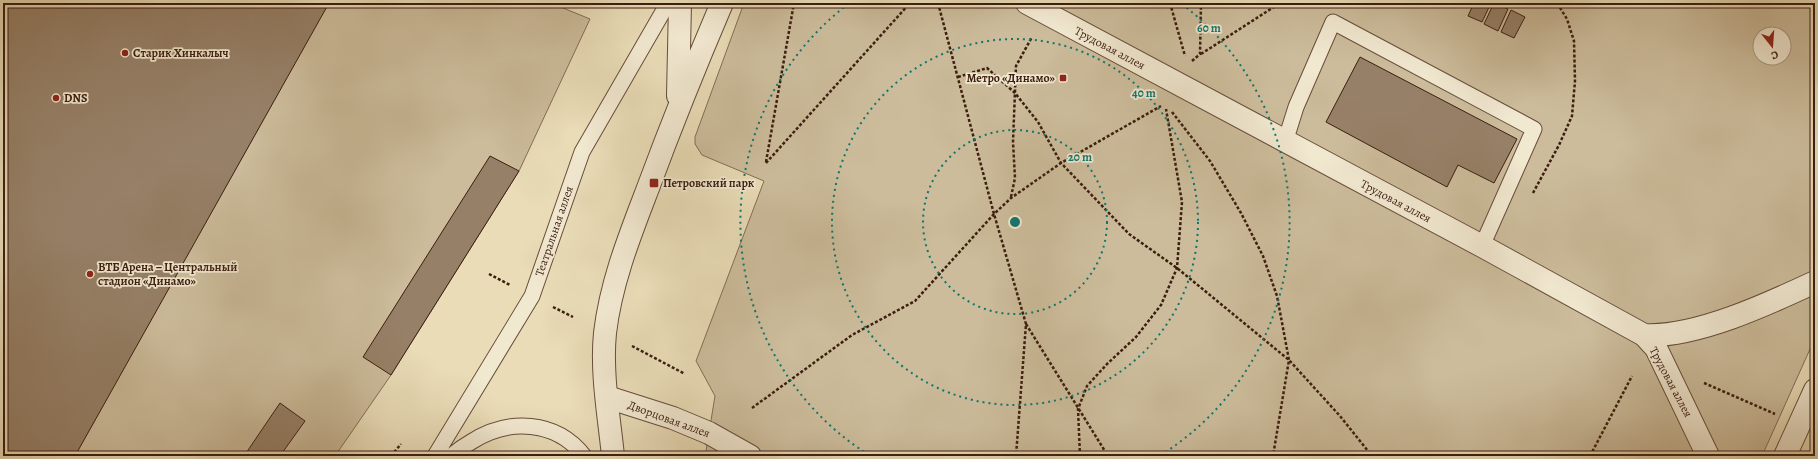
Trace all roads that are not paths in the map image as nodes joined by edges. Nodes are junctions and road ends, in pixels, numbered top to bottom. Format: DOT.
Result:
graph roads {
  1 [pos="668,3"];
  2 [pos="680,3"];
  3 [pos="722,3"];
  4 [pos="1027,3"];
  5 [pos="678,109"];
  6 [pos="1285,142"];
  7 [pos="1482,246"];
  8 [pos="1815,282"];
  9 [pos="1644,335"];
  10 [pos="1815,390"];
  11 [pos="607,397"];
  12 [pos="435,456"];
  13 [pos="451,456"];
  14 [pos="584,456"];
  15 [pos="613,456"];
  16 [pos="750,456"];
  17 [pos="1708,456"];
  18 [pos="1785,456"];
  1 -- 12 [label="lane, Театральная аллея"];
  2 -- 5 [label="street"];
  3 -- 5 [label="street"];
  4 -- 6 [label="street, Трудовая аллея"];
  5 -- 11 [label="street"];
  6 -- 7 [label="street, Трудовая аллея"];
  6 -- 7 [label="lane"];
  7 -- 9 [label="street, Трудовая аллея"];
  8 -- 9 [label="street"];
  9 -- 17 [label="street, Трудовая аллея"];
  10 -- 18 [label="street"];
  11 -- 15 [label="street"];
  11 -- 16 [label="street, Дворцовая аллея"];
  13 -- 14 [label="lane"];
}
